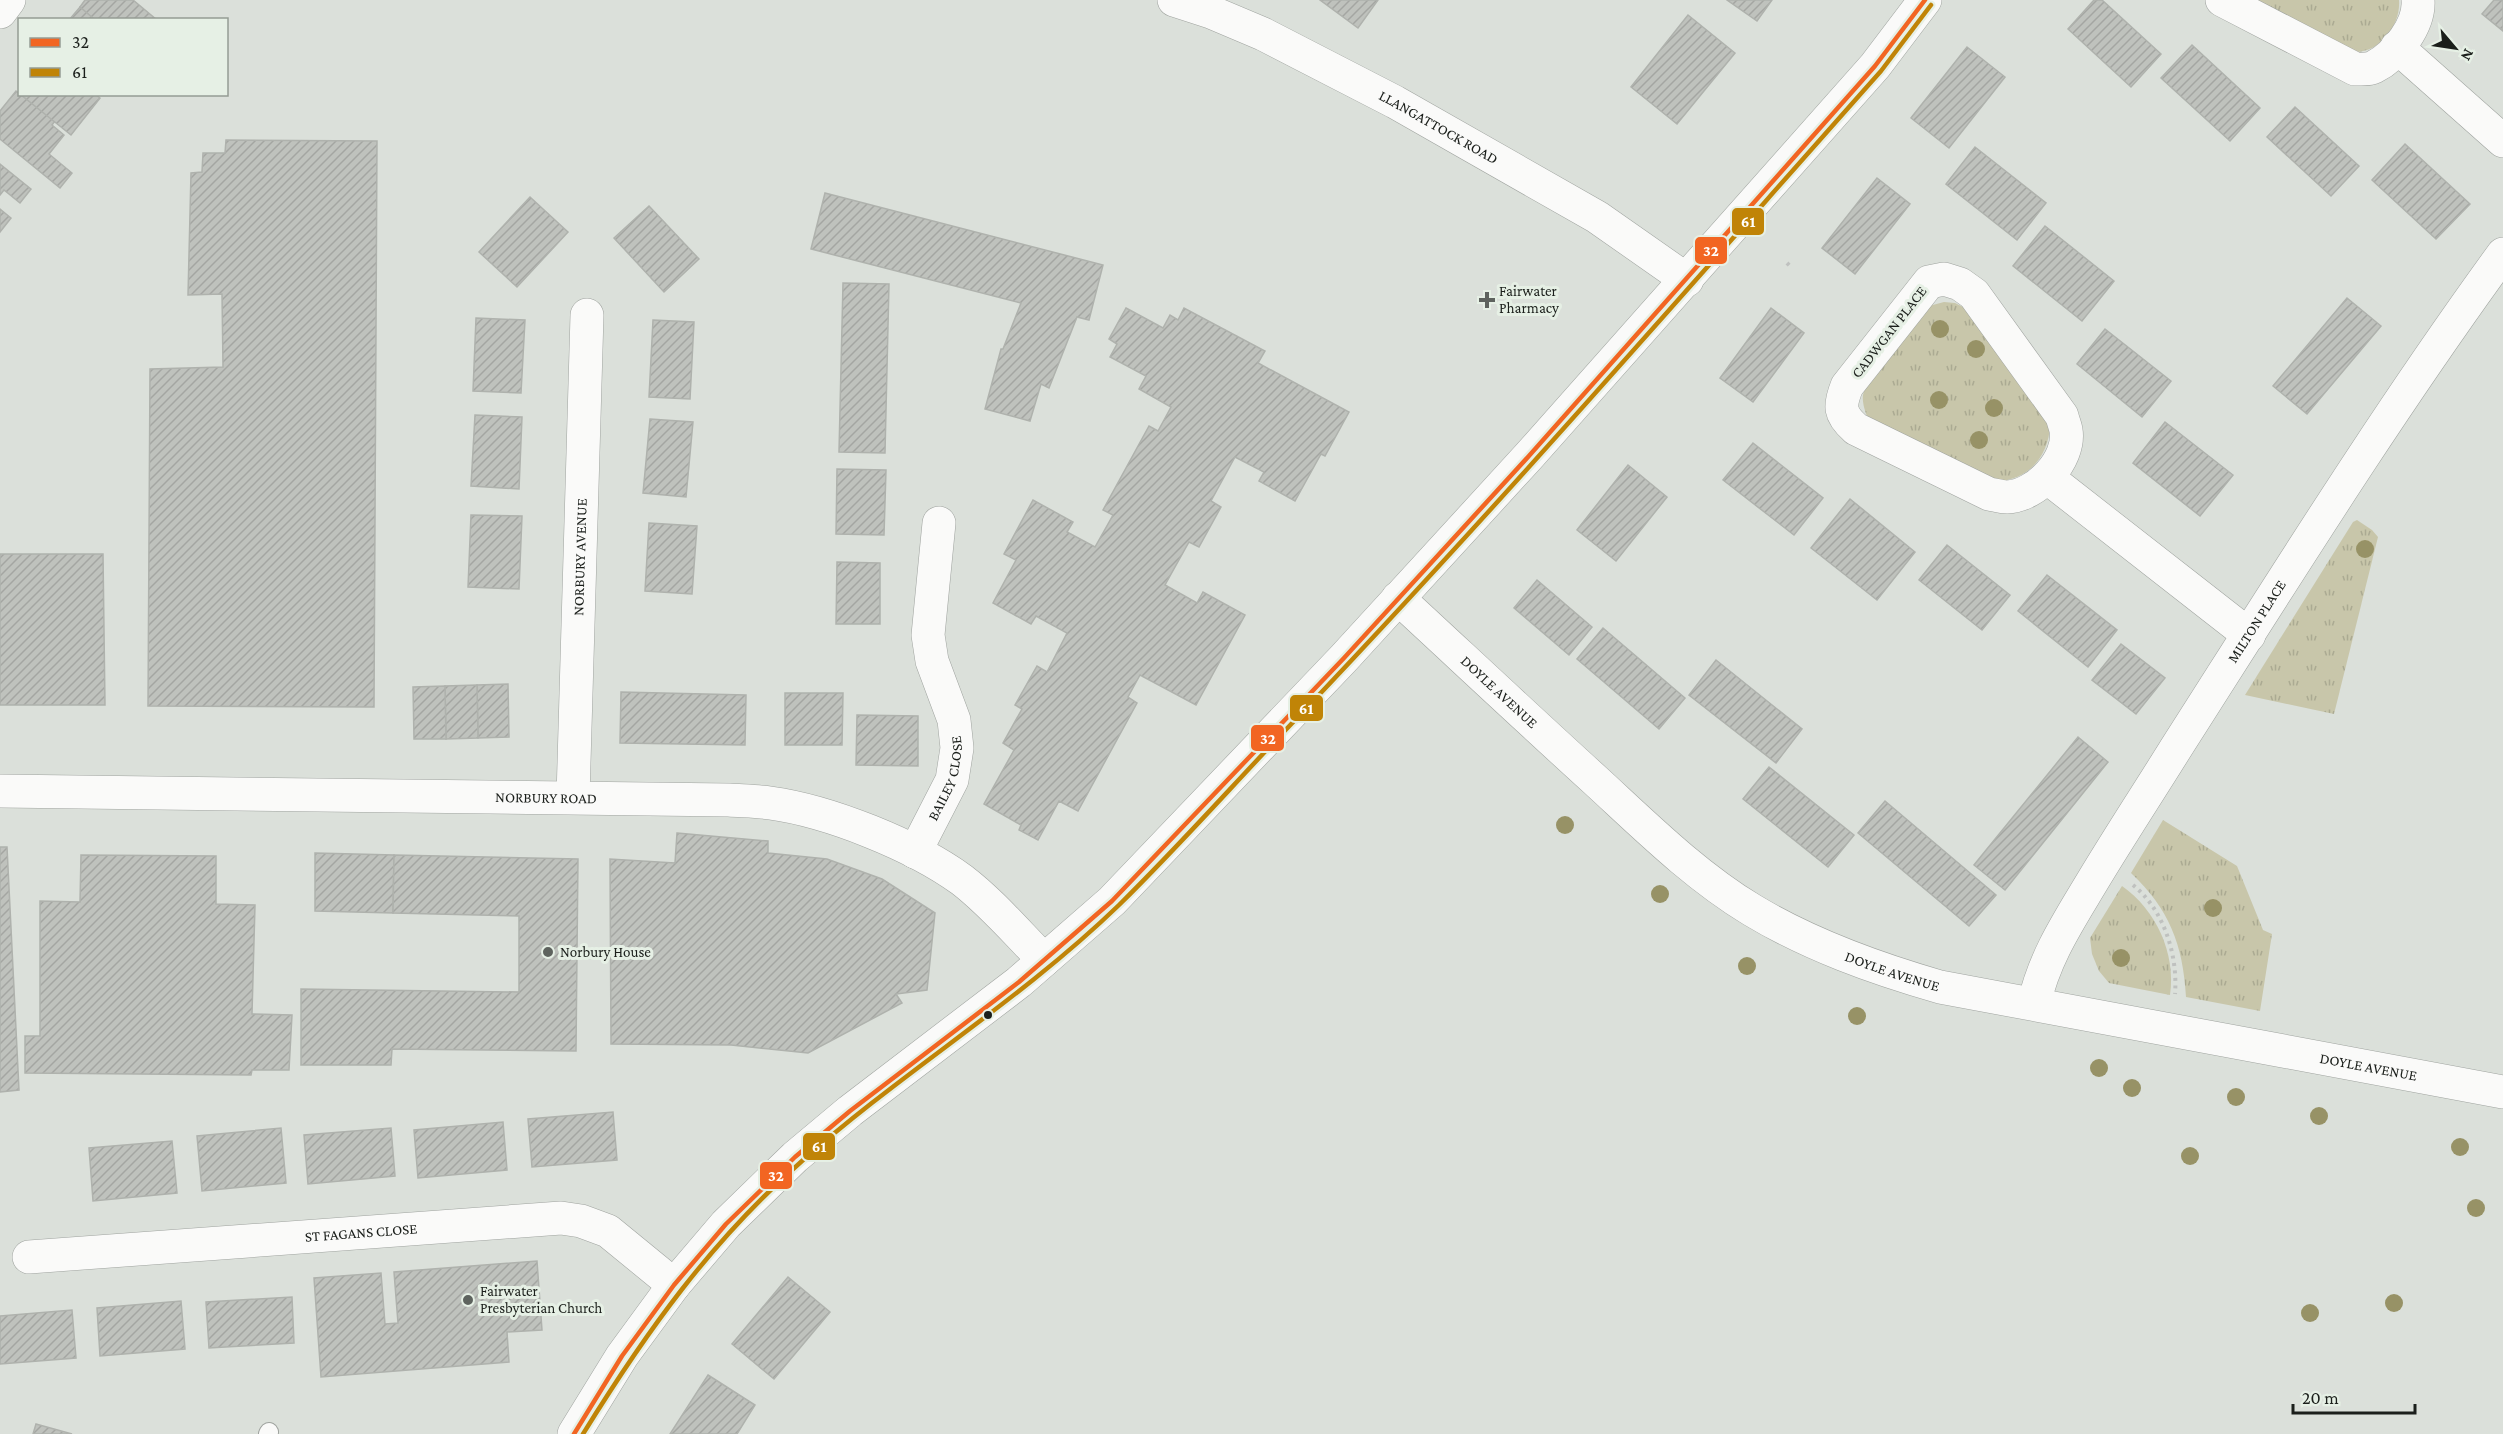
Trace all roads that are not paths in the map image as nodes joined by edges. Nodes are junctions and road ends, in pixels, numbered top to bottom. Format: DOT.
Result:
graph roads {
  1 [pos="9,0"];
  2 [pos="1174,0"];
  3 [pos="1925,0"];
  4 [pos="2222,0"];
  5 [pos="2418,0"];
  6 [pos="1215,6"];
  7 [pos="0,12"];
  8 [pos="2397,47"];
  9 [pos="2503,141"];
  10 [pos="2503,254"];
  11 [pos="1687,280"];
  12 [pos="587,315"];
  13 [pos="2048,478"];
  14 [pos="939,523"];
  15 [pos="1398,598"];
  16 [pos="2249,635"];
  17 [pos="0,791"];
  18 [pos="573,797"];
  19 [pos="915,852"];
  20 [pos="1044,960"];
  21 [pos="2034,1004"];
  22 [pos="2503,1092"];
  23 [pos="29,1257"];
  24 [pos="674,1285"];
  25 [pos="574,1434"];
  1 -- 7 [label="street"];
  2 -- 6 [label="street, LLANGATTOCK ROAD"];
  3 -- 11 [label="street"];
  4 -- 8 [label="street"];
  5 -- 8 [label="street"];
  6 -- 11 [label="street, LLANGATTOCK ROAD"];
  8 -- 9 [label="street"];
  10 -- 16 [label="street, MILTON PLACE"];
  11 -- 15 [label="street"];
  12 -- 18 [label="street, NORBURY AVENUE"];
  13 -- 13 [label="street, CADWGAN PLACE"];
  13 -- 16 [label="street"];
  14 -- 19 [label="street, BAILEY CLOSE"];
  15 -- 20 [label="street"];
  15 -- 21 [label="street, DOYLE AVENUE"];
  16 -- 21 [label="street, MILTON PLACE"];
  17 -- 18 [label="street, NORBURY ROAD"];
  18 -- 19 [label="street, NORBURY ROAD"];
  19 -- 20 [label="street, NORBURY ROAD"];
  20 -- 24 [label="street"];
  21 -- 22 [label="street, DOYLE AVENUE"];
  23 -- 24 [label="street, ST FAGANS CLOSE"];
  24 -- 25 [label="street"];
}
